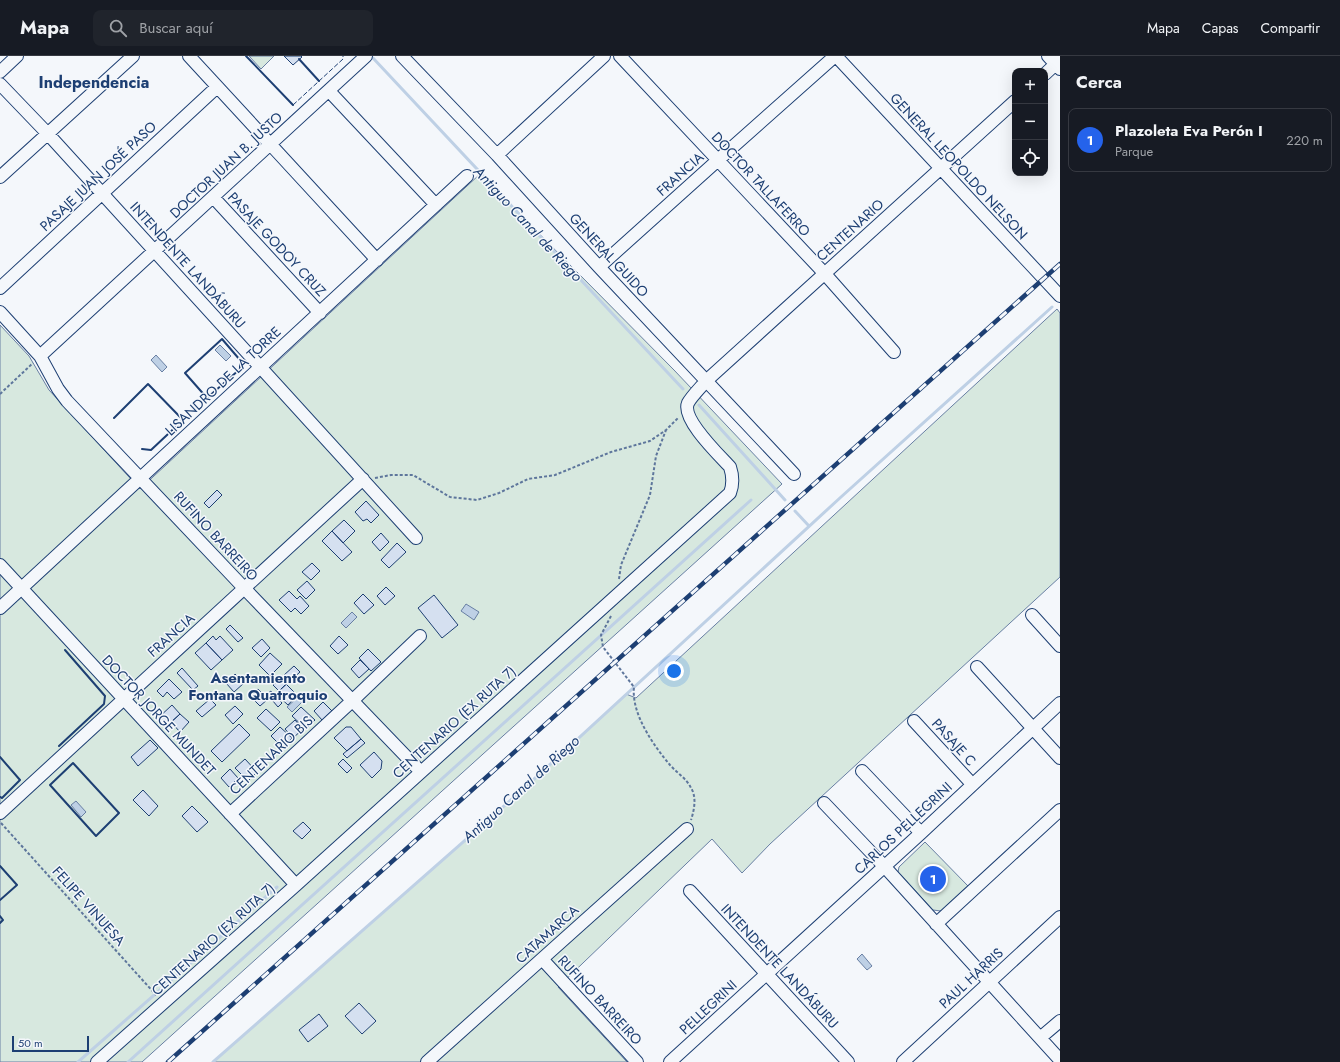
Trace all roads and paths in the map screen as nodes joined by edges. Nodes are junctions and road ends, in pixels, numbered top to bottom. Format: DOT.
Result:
graph roads {
  1 [pos="17,56"];
  2 [pos="133,56"];
  3 [pos="189,56"];
  4 [pos="366,56"];
  5 [pos="402,56"];
  6 [pos="604,56"];
  7 [pos="620,56"];
  8 [pos="836,56"];
  9 [pos="1056,62"];
  10 [pos="1048,71"];
  11 [pos="0,72"];
  12 [pos="0,84"];
  13 [pos="217,87"];
  14 [pos="328,91"];
  15 [pos="1012,104"];
  16 [pos="48,134"];
  17 [pos="270,144"];
  18 [pos="497,155"];
  19 [pos="718,160"];
  20 [pos="942,169"];
  21 [pos="467,176"];
  22 [pos="0,177"];
  23 [pos="102,193"];
  24 [pos="213,197"];
  25 [pos="436,206"];
  26 [pos="154,251"];
  27 [pos="377,260"];
  28 [pos="599,267"];
  29 [pos="825,274"];
  30 [pos="0,288"];
  31 [pos="1060,296"];
  32 [pos="0,312"];
  33 [pos="320,312"];
  34 [pos="894,352"];
  35 [pos="40,356"];
  36 [pos="260,368"];
  37 [pos="706,381"];
  38 [pos="0,394"];
  39 [pos="688,408"];
  40 [pos="666,430"];
  41 [pos="794,474"];
  42 [pos="141,478"];
  43 [pos="362,480"];
  44 [pos="416,538"];
  45 [pos="0,565"];
  46 [pos="21,588"];
  47 [pos="245,589"];
  48 [pos="618,594"];
  49 [pos="0,608"];
  50 [pos="612,614"];
  51 [pos="1032,615"];
  52 [pos="420,636"];
  53 [pos="1060,646"];
  54 [pos="977,667"];
  55 [pos="123,700"];
  56 [pos="352,701"];
  57 [pos="1060,703"];
  58 [pos="914,721"];
  59 [pos="1032,728"];
  60 [pos="1060,758"];
  61 [pos="862,771"];
  62 [pos="421,772"];
  63 [pos="972,784"];
  64 [pos="824,803"];
  65 [pos="1060,810"];
  66 [pos="0,813"];
  67 [pos="230,814"];
  68 [pos="0,822"];
  69 [pos="687,828"];
  70 [pos="921,833"];
  71 [pos="884,866"];
  72 [pos="296,885"];
  73 [pos="690,891"];
  74 [pos="1060,917"];
  75 [pos="936,924"];
  76 [pos="542,959"];
  77 [pos="766,974"];
  78 [pos="989,982"];
  79 [pos="163,1003"];
  80 [pos="1060,1021"];
  81 [pos="1040,1038"];
  82 [pos="1060,1060"];
  83 [pos="97,1062"];
  84 [pos="427,1062"];
  85 [pos="637,1062"];
  86 [pos="670,1062"];
  87 [pos="848,1062"];
  88 [pos="903,1062"];
  1 -- 11 [label="street"];
  2 -- 16 [label="street"];
  3 -- 13 [label="street"];
  4 -- 14 [label="street, DOCTOR JUAN B. JUSTO"];
  5 -- 18 [label="street, GENERAL GUIDO"];
  6 -- 18 [label="street"];
  7 -- 19 [label="street, DOCTOR TALLAFERRO"];
  8 -- 19 [label="street, FRANCIA"];
  8 -- 20 [label="street, GENERAL LEOPOLDO NELSON"];
  9 -- 10 [label="street"];
  12 -- 16 [label="street, INTENDENTE LANDÁBURU"];
  13 -- 17 [label="street"];
  13 -- 23 [label="street, PASAJE JUAN JOSÉ PASO"];
  14 -- 17 [label="street, DOCTOR JUAN B. JUSTO"];
  14 -- 25 [label="street"];
  15 -- 20 [label="street, CENTENARIO"];
  16 -- 22 [label="street"];
  16 -- 23 [label="street, INTENDENTE LANDÁBURU"];
  17 -- 24 [label="street, DOCTOR JUAN B. JUSTO"];
  17 -- 27 [label="street"];
  18 -- 28 [label="street, GENERAL GUIDO"];
  19 -- 28 [label="street, FRANCIA"];
  19 -- 29 [label="street, DOCTOR TALLAFERRO"];
  20 -- 29 [label="street, CENTENARIO"];
  20 -- 31 [label="street, GENERAL LEOPOLDO NELSON"];
  21 -- 25 [label="street, LISANDRO DE LA TORRE"];
  23 -- 26 [label="street, INTENDENTE LANDÁBURU"];
  23 -- 30 [label="street, PASAJE JUAN JOSÉ PASO"];
  24 -- 26 [label="street, DOCTOR JUAN B. JUSTO"];
  24 -- 33 [label="street, PASAJE GODOY CRUZ"];
  25 -- 27 [label="street, LISANDRO DE LA TORRE"];
  26 -- 35 [label="street, DOCTOR JUAN B. JUSTO"];
  26 -- 36 [label="street, INTENDENTE LANDÁBURU"];
  27 -- 33 [label="street, LISANDRO DE LA TORRE"];
  28 -- 37 [label="street, GENERAL GUIDO"];
  29 -- 34 [label="street, DOCTOR TALLAFERRO"];
  29 -- 37 [label="street, CENTENARIO"];
  32 -- 35 [label="street, RUFINO BARREIRO"];
  33 -- 36 [label="street, LISANDRO DE LA TORRE"];
  35 -- 38 [label="path"];
  35 -- 42 [label="street, RUFINO BARREIRO"];
  36 -- 42 [label="street, LISANDRO DE LA TORRE"];
  36 -- 43 [label="street, INTENDENTE LANDÁBURU"];
  37 -- 39 [label="street"];
  37 -- 41 [label="street, GENERAL GUIDO"];
  39 -- 40 [label="path"];
  39 -- 48 [label="street, CENTENARIO (EX RUTA 7)"];
  40 -- 43 [label="path"];
  40 -- 48 [label="path"];
  42 -- 46 [label="street, LISANDRO DE LA TORRE"];
  42 -- 47 [label="street, RUFINO BARREIRO"];
  43 -- 44 [label="street, INTENDENTE LANDÁBURU"];
  43 -- 47 [label="street, FRANCIA"];
  45 -- 46 [label="street, DOCTOR JORGE MUNDET"];
  46 -- 49 [label="street, LISANDRO DE LA TORRE"];
  46 -- 55 [label="street, DOCTOR JORGE MUNDET"];
  47 -- 55 [label="street, FRANCIA"];
  47 -- 56 [label="street, RUFINO BARREIRO"];
  48 -- 62 [label="street, CENTENARIO (EX RUTA 7)"];
  50 -- 69 [label="path"];
  51 -- 53 [label="street"];
  52 -- 56 [label="street, CENTENARIO BIS"];
  54 -- 59 [label="street"];
  55 -- 66 [label="street, FRANCIA"];
  55 -- 67 [label="street, DOCTOR JORGE MUNDET"];
  56 -- 62 [label="street, RUFINO BARREIRO"];
  56 -- 67 [label="street, CENTENARIO BIS"];
  57 -- 59 [label="street, CARLOS PELLEGRINI"];
  58 -- 63 [label="street, PASAJE C"];
  59 -- 60 [label="street"];
  59 -- 63 [label="street, CARLOS PELLEGRINI"];
  61 -- 70 [label="street"];
  62 -- 72 [label="street, CENTENARIO (EX RUTA 7)"];
  63 -- 70 [label="street, CARLOS PELLEGRINI"];
  64 -- 71 [label="street"];
  65 -- 75 [label="street"];
  67 -- 72 [label="street, DOCTOR JORGE MUNDET"];
  68 -- 79 [label="path, FELIPE VINUESA"];
  69 -- 76 [label="street, CATAMARCA"];
  70 -- 71 [label="street, CARLOS PELLEGRINI"];
  71 -- 75 [label="street"];
  71 -- 77 [label="street, CARLOS PELLEGRINI"];
  72 -- 79 [label="street, CENTENARIO (EX RUTA 7)"];
  73 -- 77 [label="street, INTENDENTE LANDÁBURU"];
  74 -- 78 [label="street, PAUL HARRIS"];
  75 -- 78 [label="street"];
  76 -- 84 [label="street, CATAMARCA"];
  76 -- 85 [label="street, RUFINO BARREIRO"];
  77 -- 86 [label="street, PELLEGRINI"];
  77 -- 87 [label="street, INTENDENTE LANDÁBURU"];
  78 -- 81 [label="street"];
  78 -- 88 [label="street, PAUL HARRIS"];
  79 -- 83 [label="street, CENTENARIO (EX RUTA 7)"];
  80 -- 81 [label="street"];
  81 -- 82 [label="street"];
}
